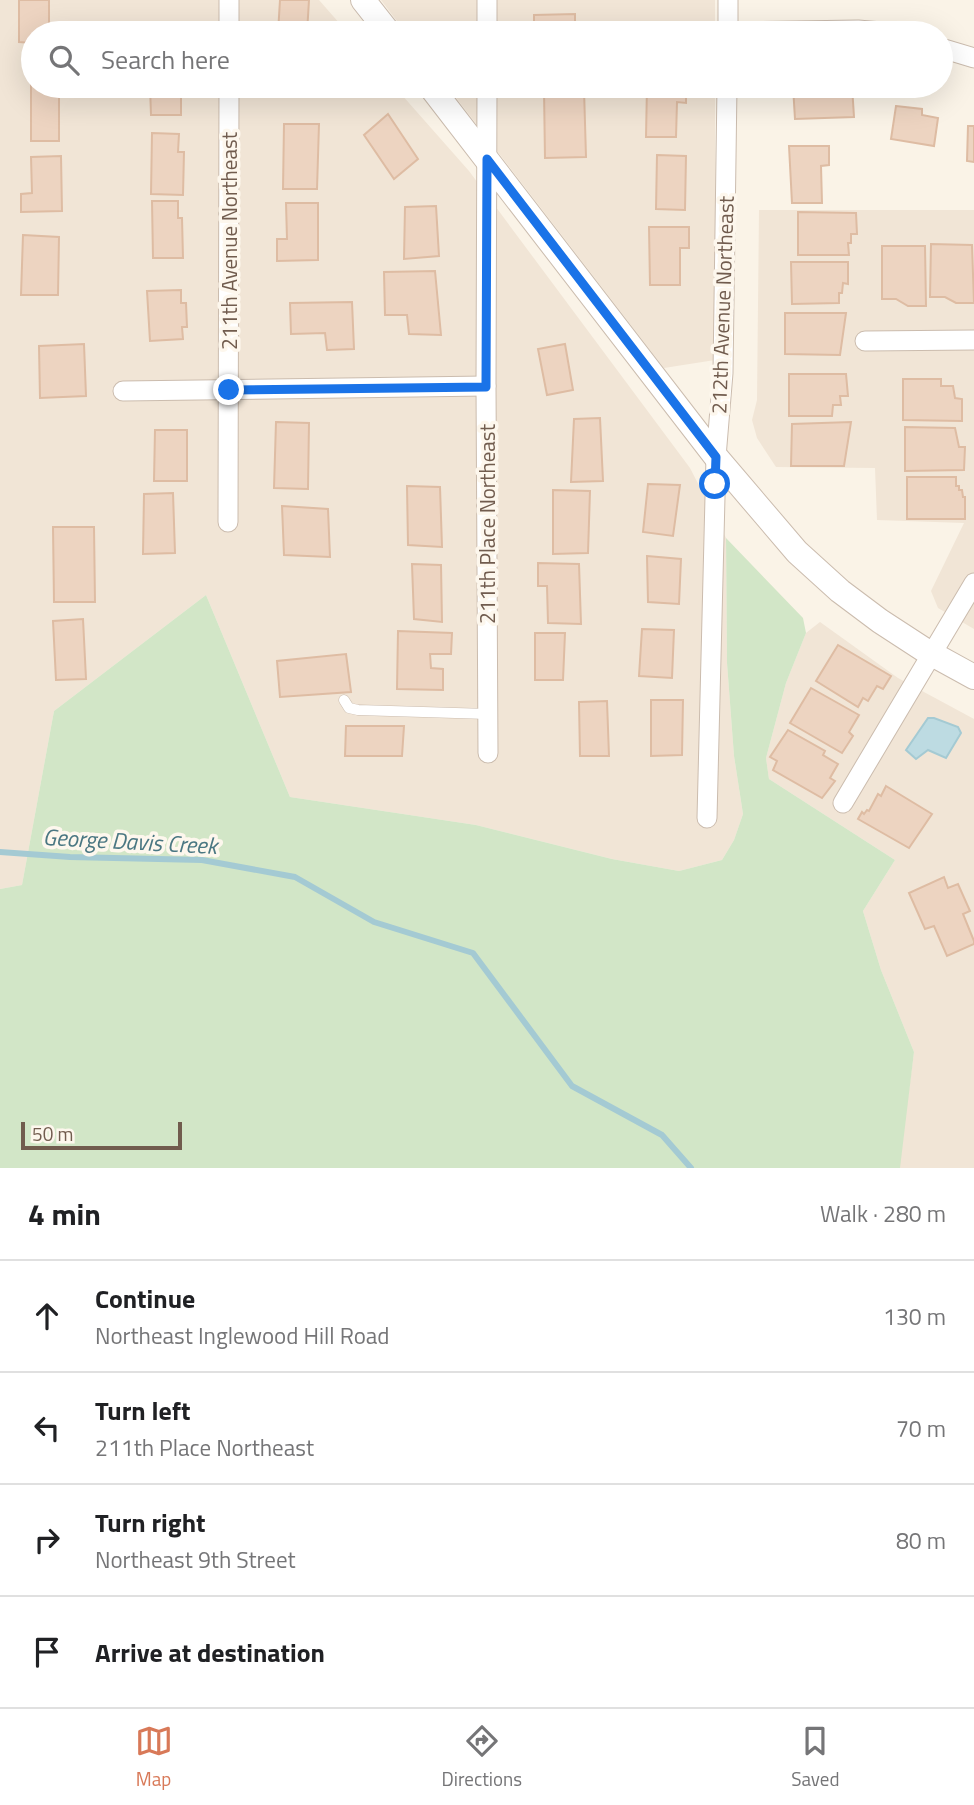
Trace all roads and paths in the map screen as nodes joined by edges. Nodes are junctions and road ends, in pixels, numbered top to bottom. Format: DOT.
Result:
graph roads {
  1 [pos="229,0"];
  2 [pos="363,0"];
  3 [pos="487,0"];
  4 [pos="728,0"];
  5 [pos="229,21"];
  6 [pos="380,21"];
  7 [pos="487,21"];
  8 [pos="728,21"];
  9 [pos="953,52"];
  10 [pos="974,58"];
  11 [pos="229,98"];
  12 [pos="439,98"];
  13 [pos="487,98"];
  14 [pos="727,98"];
  15 [pos="487,159"];
  16 [pos="974,340"];
  17 [pos="865,341"];
  18 [pos="486,387"];
  19 [pos="229,390"];
  20 [pos="123,391"];
  21 [pos="716,457"];
  22 [pos="228,522"];
  23 [pos="974,583"];
  24 [pos="932,654"];
  25 [pos="974,677"];
  26 [pos="344,700"];
  27 [pos="488,714"];
  28 [pos="488,753"];
  29 [pos="842,803"];
  30 [pos="707,818"];
  1 -- 5 [label="street"];
  2 -- 6 [label="street"];
  3 -- 7 [label="street"];
  4 -- 8 [label="street"];
  9 -- 10 [label="street"];
  11 -- 19 [label="street, 211th Avenue Northeast"];
  12 -- 15 [label="street"];
  13 -- 15 [label="street, 211th Place Northeast"];
  14 -- 21 [label="street, 212th Avenue Northeast"];
  15 -- 18 [label="street, 211th Place Northeast"];
  15 -- 21 [label="street"];
  16 -- 17 [label="street"];
  18 -- 19 [label="street"];
  18 -- 27 [label="street, 211th Place Northeast"];
  19 -- 20 [label="street"];
  19 -- 22 [label="street, 211th Avenue Northeast"];
  21 -- 24 [label="street"];
  21 -- 30 [label="street, 212th Avenue Northeast"];
  23 -- 24 [label="street"];
  24 -- 25 [label="street"];
  24 -- 29 [label="street"];
  26 -- 27 [label="lane"];
  27 -- 28 [label="street, 211th Place Northeast"];
}
